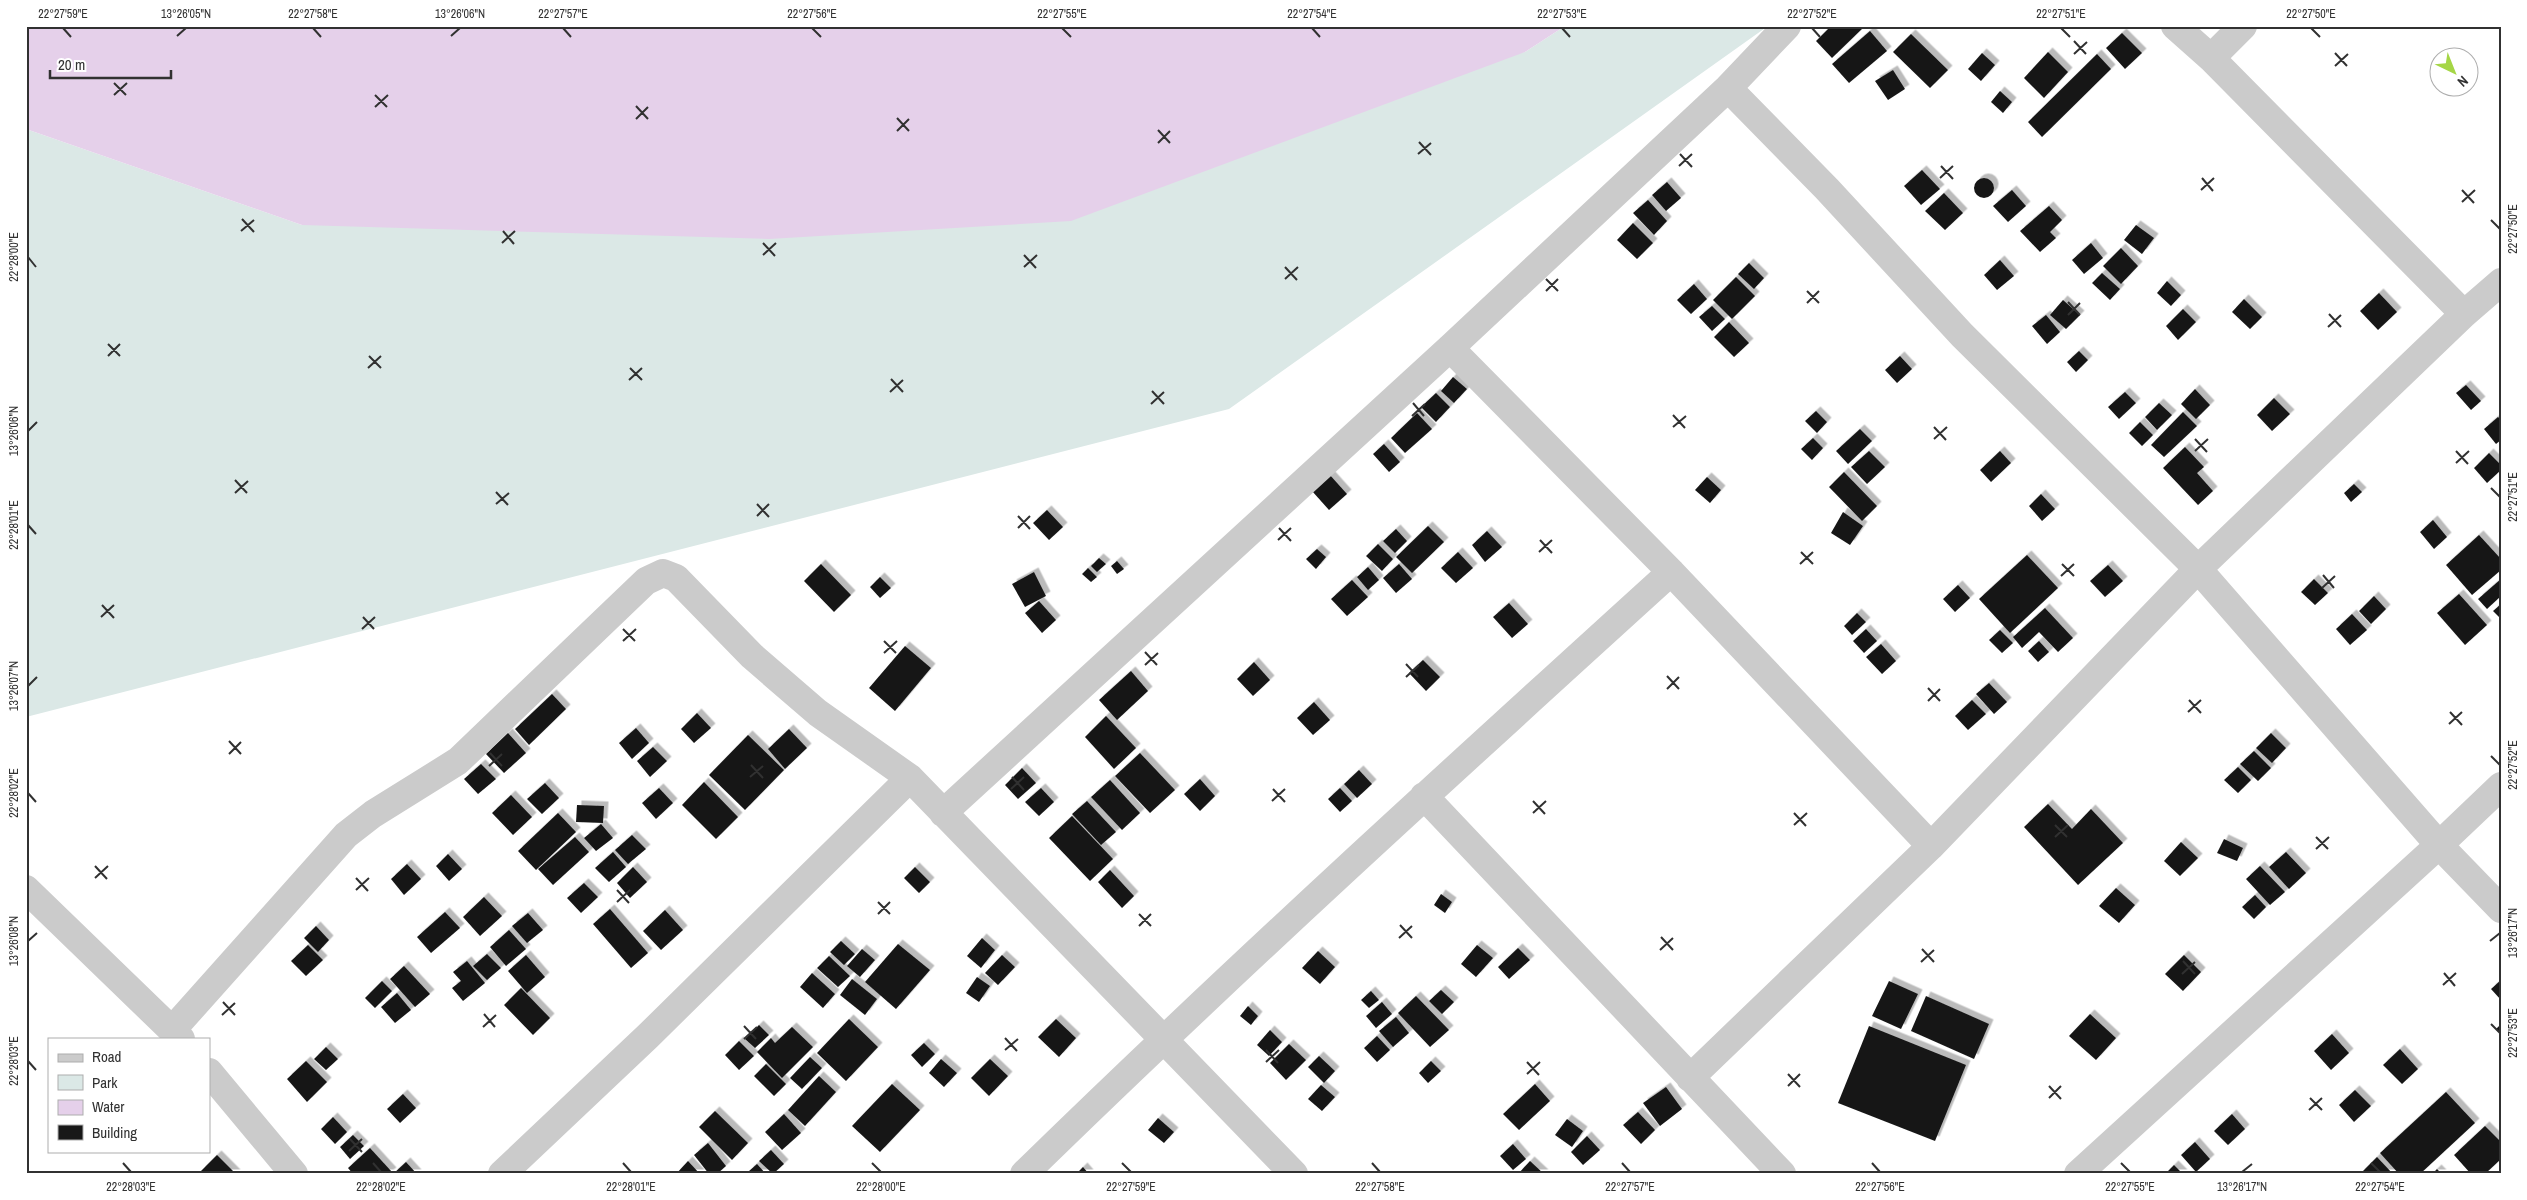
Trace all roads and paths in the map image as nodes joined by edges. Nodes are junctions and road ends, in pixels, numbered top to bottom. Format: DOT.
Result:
graph roads {
  1 [pos="1787,26"];
  2 [pos="2175,26"];
  3 [pos="2243,26"];
  4 [pos="2211,58"];
  5 [pos="1728,88"];
  6 [pos="2501,282"];
  7 [pos="2464,314"];
  8 [pos="1450,348"];
  9 [pos="2198,569"];
  10 [pos="1671,572"];
  11 [pos="910,778"];
  12 [pos="2501,786"];
  13 [pos="1424,796"];
  14 [pos="943,813"];
  15 [pos="1931,846"];
  16 [pos="2439,846"];
  17 [pos="26,889"];
  18 [pos="2501,909"];
  19 [pos="177,1034"];
  20 [pos="1162,1039"];
  21 [pos="210,1073"];
  22 [pos="1690,1078"];
  23 [pos="294,1174"];
  24 [pos="502,1174"];
  25 [pos="1024,1174"];
  26 [pos="1294,1174"];
  27 [pos="1782,1174"];
  28 [pos="2078,1174"];
  1 -- 5 [label="street"];
  2 -- 4 [label="street"];
  3 -- 4 [label="street"];
  4 -- 7 [label="street"];
  5 -- 8 [label="street"];
  5 -- 9 [label="street"];
  6 -- 7 [label="street"];
  7 -- 9 [label="street"];
  8 -- 10 [label="street"];
  8 -- 14 [label="street"];
  9 -- 15 [label="street"];
  9 -- 16 [label="street"];
  10 -- 13 [label="street"];
  10 -- 15 [label="street"];
  11 -- 14 [label="street"];
  11 -- 19 [label="street"];
  11 -- 24 [label="street"];
  12 -- 16 [label="street"];
  13 -- 20 [label="street"];
  13 -- 22 [label="street"];
  14 -- 20 [label="street"];
  15 -- 22 [label="street"];
  16 -- 18 [label="street"];
  16 -- 28 [label="street"];
  17 -- 19 [label="street"];
  20 -- 25 [label="street"];
  20 -- 26 [label="street"];
  21 -- 23 [label="street"];
  22 -- 27 [label="street"];
}
